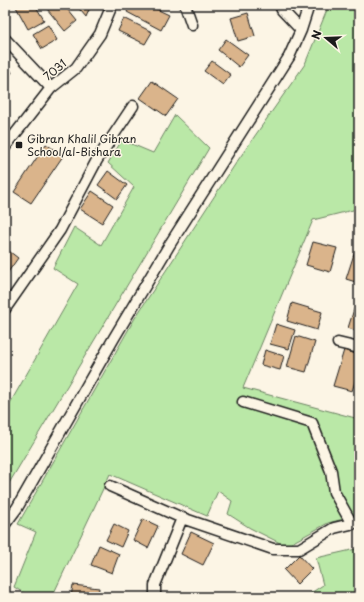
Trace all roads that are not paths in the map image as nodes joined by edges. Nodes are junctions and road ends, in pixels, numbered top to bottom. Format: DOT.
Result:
graph roads {
  1 [pos="112,5"];
  2 [pos="185,5"];
  3 [pos="280,5"];
  4 [pos="309,5"];
  5 [pos="192,25"];
  6 [pos="301,30"];
  7 [pos="5,39"];
  8 [pos="51,88"];
  9 [pos="133,106"];
  10 [pos="5,147"];
  11 [pos="5,308"];
  12 [pos="338,343"];
  13 [pos="359,348"];
  14 [pos="243,402"];
  15 [pos="110,486"];
  16 [pos="182,518"];
  17 [pos="355,523"];
  18 [pos="5,524"];
  19 [pos="155,597"];
  1 -- 8 [label="street, 7031"];
  2 -- 5 [label="street"];
  3 -- 6 [label="street"];
  4 -- 6 [label="street"];
  6 -- 18 [label="street"];
  7 -- 8 [label="street"];
  8 -- 10 [label="street, 7031"];
  9 -- 11 [label="street"];
  12 -- 13 [label="street"];
  14 -- 17 [label="street"];
  15 -- 16 [label="street"];
  16 -- 17 [label="street"];
  16 -- 19 [label="street"];
}
